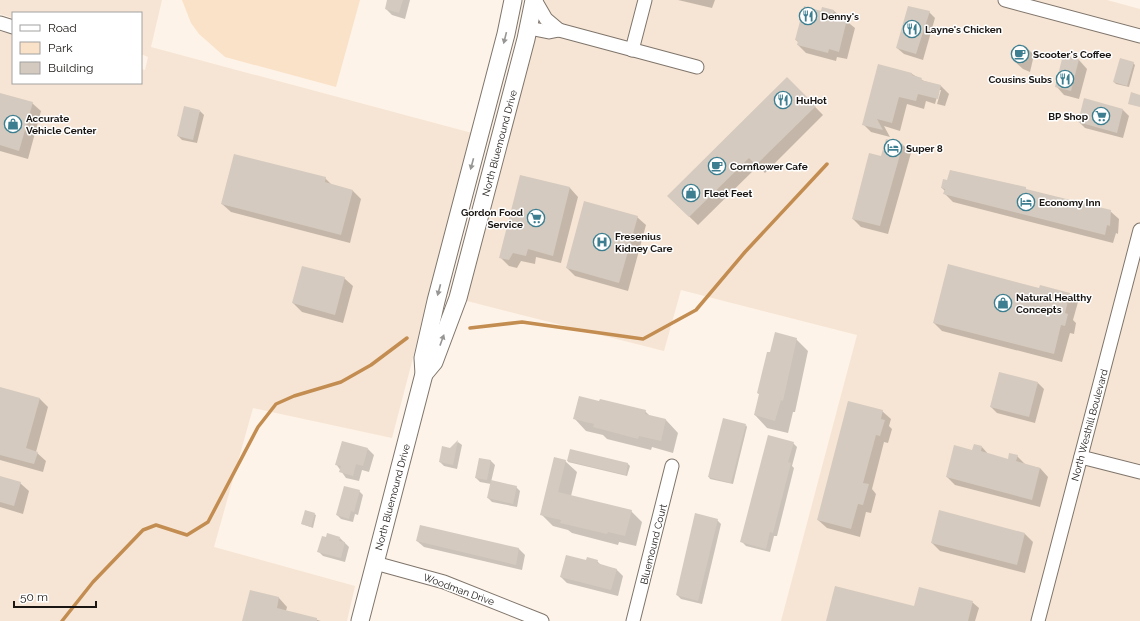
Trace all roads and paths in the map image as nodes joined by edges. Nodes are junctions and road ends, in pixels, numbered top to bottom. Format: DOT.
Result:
graph roads {
  1 [pos="513,0"];
  2 [pos="522,0"];
  3 [pos="534,0"];
  4 [pos="645,0"];
  5 [pos="1005,0"];
  6 [pos="0,23"];
  7 [pos="12,27"];
  8 [pos="528,28"];
  9 [pos="559,30"];
  10 [pos="1140,36"];
  11 [pos="632,50"];
  12 [pos="697,67"];
  13 [pos="1140,230"];
  14 [pos="424,374"];
  15 [pos="1081,457"];
  16 [pos="672,466"];
  17 [pos="1140,472"];
  18 [pos="375,563"];
  19 [pos="360,621"];
  20 [pos="542,621"];
  21 [pos="633,621"];
  22 [pos="1038,621"];
  1 -- 14 [label="main road, North Bluemound Drive, one-way"];
  2 -- 8 [label="main road"];
  3 -- 8 [label="main road, North Bluemound Drive"];
  3 -- 9 [label="street"];
  4 -- 11 [label="street"];
  5 -- 10 [label="street"];
  6 -- 7 [label="street"];
  8 -- 9 [label="street"];
  14 -- 8 [label="main road, North Bluemound Drive, one-way"];
  9 -- 11 [label="street"];
  11 -- 12 [label="street"];
  13 -- 15 [label="street, North Westhill Boulevard"];
  14 -- 18 [label="main road, North Bluemound Drive"];
  15 -- 17 [label="street"];
  15 -- 22 [label="street, North Westhill Boulevard"];
  16 -- 21 [label="street, Bluemound Court"];
  18 -- 19 [label="main road, North Bluemound Drive"];
  18 -- 20 [label="street, Woodman Drive"];
}
